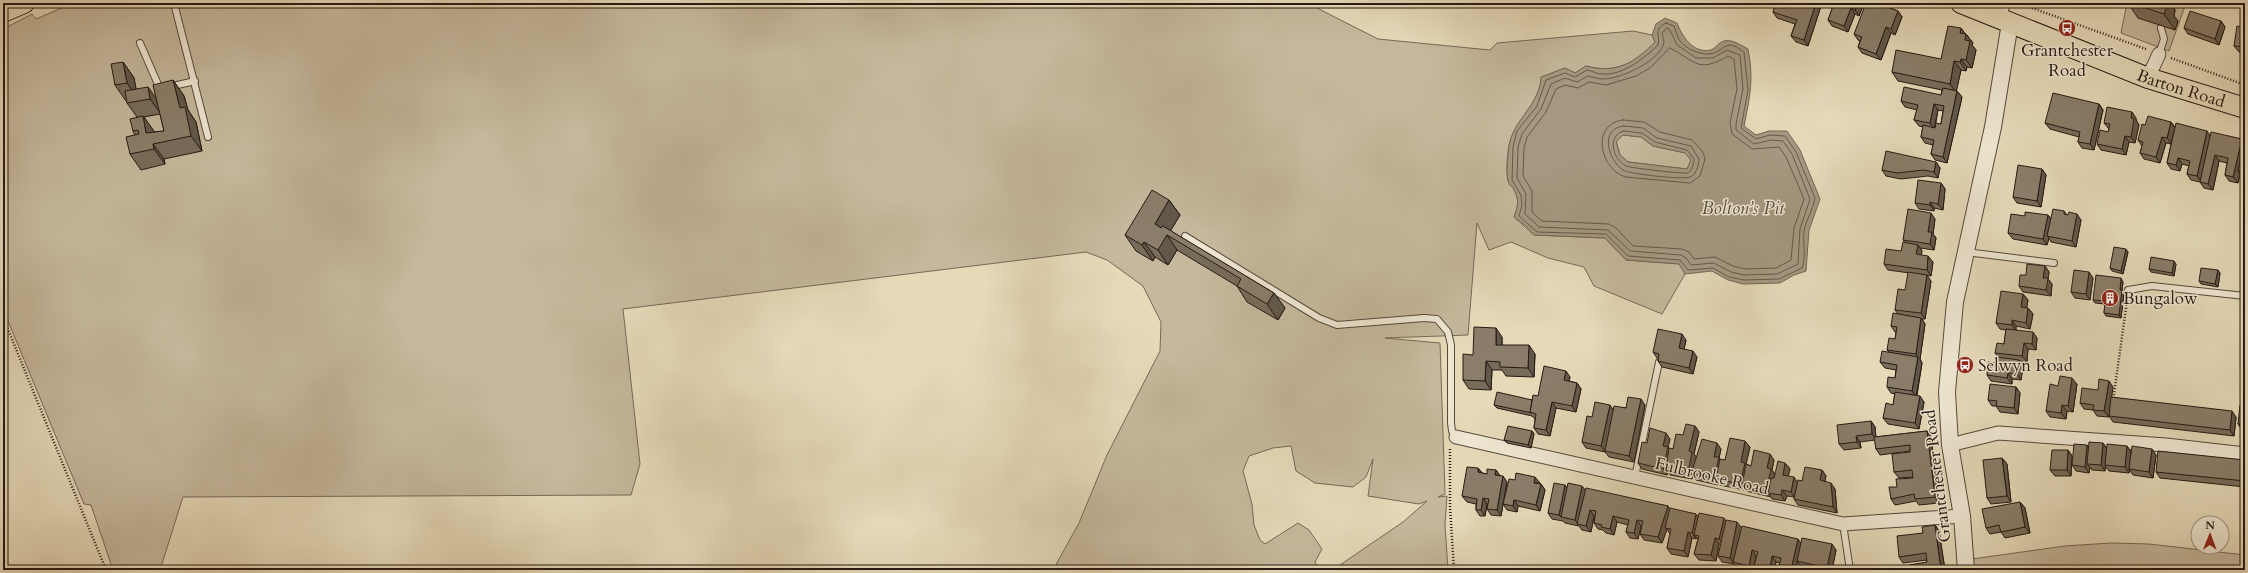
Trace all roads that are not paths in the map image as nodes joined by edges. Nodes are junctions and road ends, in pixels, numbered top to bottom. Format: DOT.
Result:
graph roads {
  1 [pos="24,3"];
  2 [pos="174,3"];
  3 [pos="1961,3"];
  4 [pos="3,12"];
  5 [pos="2004,15"];
  6 [pos="2161,28"];
  7 [pos="140,44"];
  8 [pos="2159,54"];
  9 [pos="2148,78"];
  10 [pos="195,81"];
  11 [pos="2245,108"];
  12 [pos="208,137"];
  13 [pos="1185,236"];
  14 [pos="1966,252"];
  15 [pos="2054,263"];
  16 [pos="2128,290"];
  17 [pos="2245,296"];
  18 [pos="1659,362"];
  19 [pos="1456,437"];
  20 [pos="1950,445"];
  21 [pos="2245,454"];
  22 [pos="1635,477"];
  23 [pos="1962,516"];
  24 [pos="1843,524"];
  25 [pos="1850,570"];
  26 [pos="1966,570"];
  1 -- 4 [label="main road"];
  2 -- 10 [label="lane"];
  3 -- 5 [label="main road, Barton Road"];
  5 -- 9 [label="main road, Barton Road"];
  5 -- 14 [label="street, Grantchester Road"];
  6 -- 8 [label="lane"];
  7 -- 10 [label="lane"];
  8 -- 9 [label="street"];
  9 -- 11 [label="main road, Barton Road"];
  10 -- 12 [label="lane"];
  13 -- 19 [label="lane"];
  14 -- 15 [label="lane"];
  14 -- 20 [label="street, Grantchester Road"];
  16 -- 17 [label="lane"];
  18 -- 22 [label="lane"];
  19 -- 22 [label="street, Fulbrooke Road"];
  20 -- 21 [label="street"];
  20 -- 23 [label="street, Grantchester Road"];
  22 -- 24 [label="street, Fulbrooke Road"];
  23 -- 24 [label="street, Fulbrooke Road"];
  23 -- 26 [label="street, Grantchester Road"];
  24 -- 25 [label="lane"];
}
